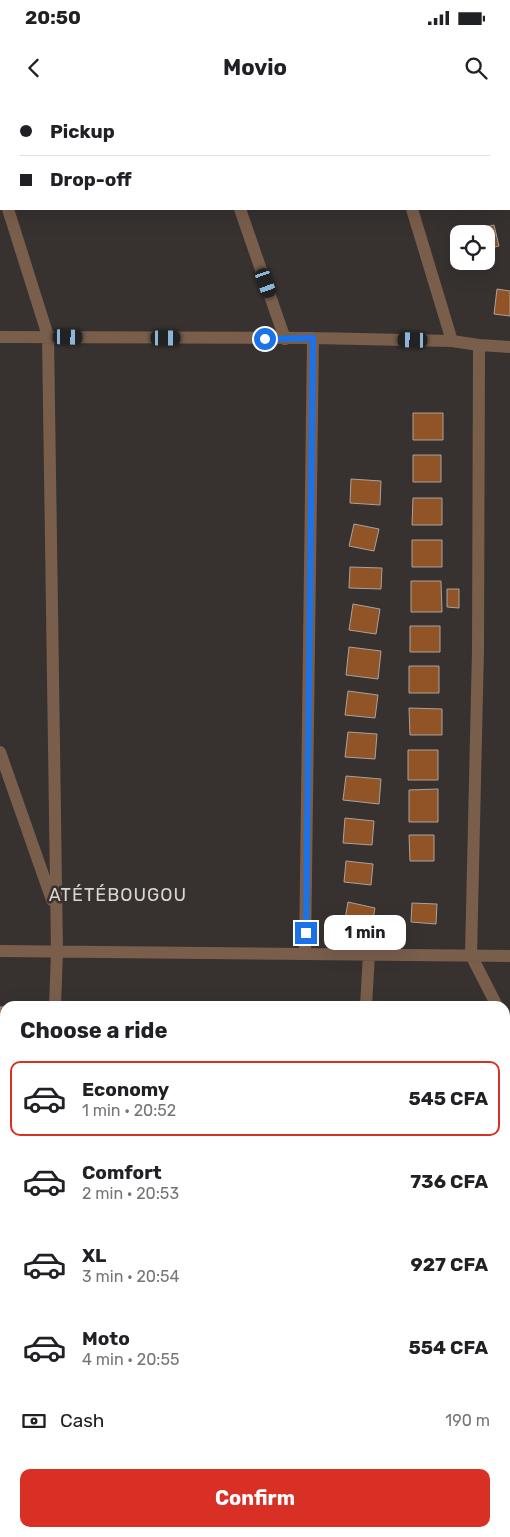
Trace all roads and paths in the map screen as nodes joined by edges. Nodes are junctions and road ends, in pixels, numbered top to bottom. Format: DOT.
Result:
graph roads {
  1 [pos="8,210"];
  2 [pos="240,210"];
  3 [pos="412,210"];
  4 [pos="48,336"];
  5 [pos="0,337"];
  6 [pos="313,338"];
  7 [pos="285,339"];
  8 [pos="452,341"];
  9 [pos="479,345"];
  10 [pos="510,347"];
  11 [pos="0,752"];
  12 [pos="56,910"];
  13 [pos="0,952"];
  14 [pos="56,952"];
  15 [pos="305,953"];
  16 [pos="369,954"];
  17 [pos="471,955"];
  18 [pos="510,956"];
  19 [pos="55,1001"];
  20 [pos="366,1001"];
  21 [pos="494,1001"];
  1 -- 4 [label="street"];
  2 -- 7 [label="street"];
  3 -- 8 [label="street"];
  4 -- 5 [label="street"];
  4 -- 7 [label="street"];
  4 -- 12 [label="street"];
  6 -- 7 [label="street"];
  6 -- 8 [label="street"];
  6 -- 15 [label="street"];
  8 -- 9 [label="street"];
  9 -- 10 [label="street"];
  9 -- 17 [label="street"];
  11 -- 12 [label="street"];
  12 -- 14 [label="street"];
  13 -- 14 [label="street"];
  14 -- 15 [label="street"];
  14 -- 19 [label="street"];
  15 -- 16 [label="street"];
  16 -- 17 [label="street"];
  16 -- 20 [label="street"];
  17 -- 18 [label="street"];
  17 -- 21 [label="street"];
}
